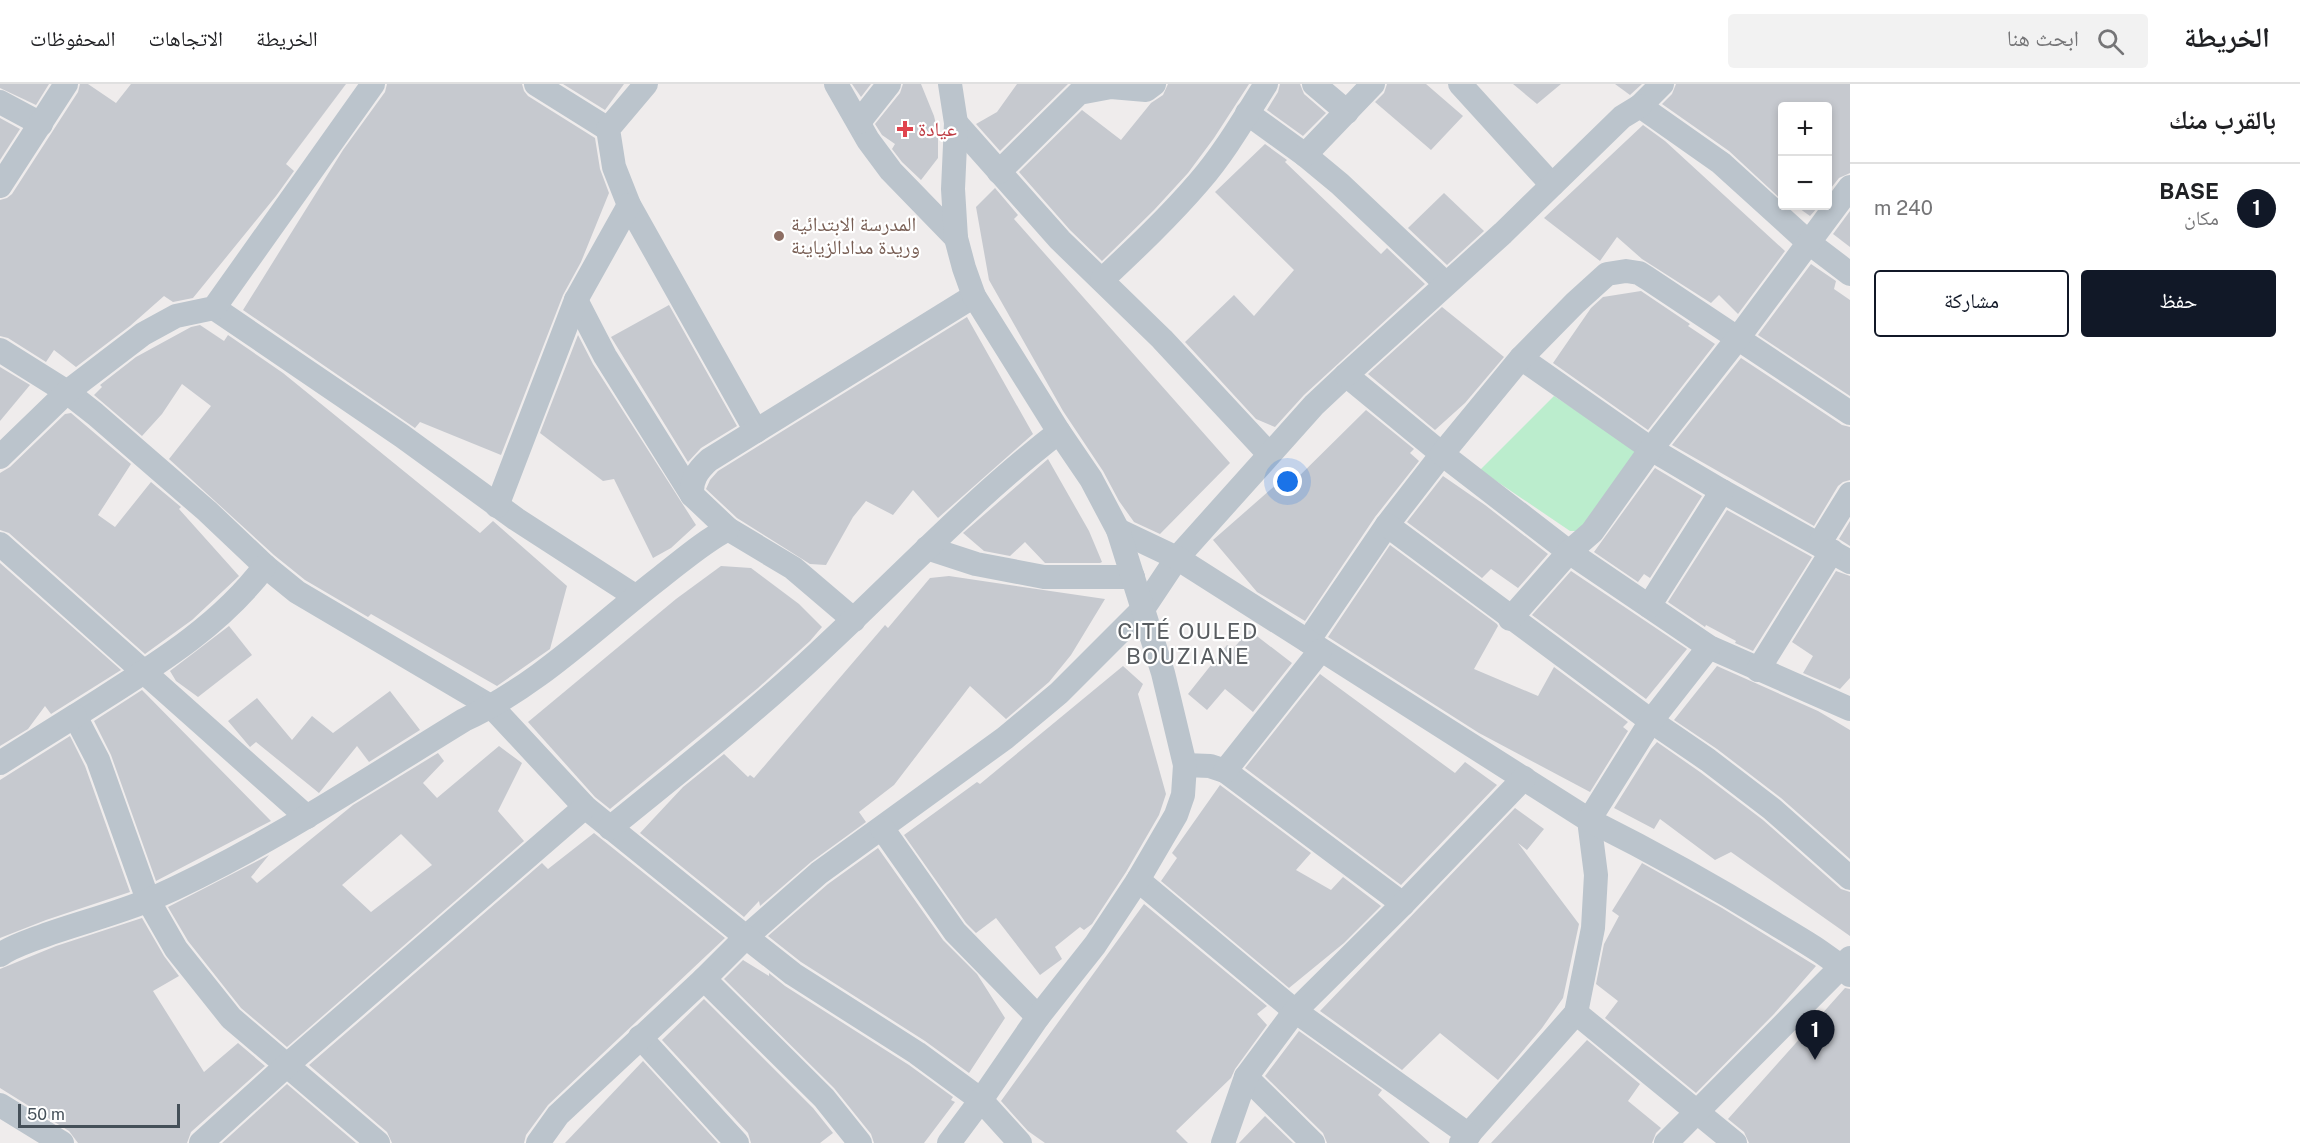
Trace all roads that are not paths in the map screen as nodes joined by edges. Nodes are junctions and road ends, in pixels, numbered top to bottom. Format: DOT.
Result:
graph roads {
  1 [pos="66,84"];
  2 [pos="373,84"];
  3 [pos="536,84"];
  4 [pos="646,84"];
  5 [pos="836,84"];
  6 [pos="889,84"];
  7 [pos="950,84"];
  8 [pos="1155,84"];
  9 [pos="1266,84"];
  10 [pos="1314,84"];
  11 [pos="1373,84"];
  12 [pos="1460,84"];
  13 [pos="1662,84"];
  14 [pos="0,102"];
  15 [pos="1640,106"];
  16 [pos="1347,112"];
  17 [pos="1247,113"];
  18 [pos="859,122"];
  19 [pos="956,123"];
  20 [pos="41,124"];
  21 [pos="608,129"];
  22 [pos="1305,155"];
  23 [pos="999,172"];
  24 [pos="1552,185"];
  25 [pos="0,186"];
  26 [pos="1850,187"];
  27 [pos="629,205"];
  28 [pos="956,238"];
  29 [pos="1808,242"];
  30 [pos="1850,274"];
  31 [pos="1102,280"];
  32 [pos="1445,283"];
  33 [pos="974,296"];
  34 [pos="576,300"];
  35 [pos="214,308"];
  36 [pos="1738,338"];
  37 [pos="0,350"];
  38 [pos="1521,358"];
  39 [pos="1346,375"];
  40 [pos="67,392"];
  41 [pos="1850,413"];
  42 [pos="756,431"];
  43 [pos="1059,432"];
  44 [pos="1651,449"];
  45 [pos="1269,454"];
  46 [pos="1442,454"];
  47 [pos="0,457"];
  48 [pos="1722,491"];
  49 [pos="1850,494"];
  50 [pos="692,495"];
  51 [pos="497,506"];
  52 [pos="1387,525"];
  53 [pos="728,529"];
  54 [pos="1118,530"];
  55 [pos="0,544"];
  56 [pos="927,548"];
  57 [pos="1569,552"];
  58 [pos="1834,552"];
  59 [pos="1177,558"];
  60 [pos="265,566"];
  61 [pos="1134,577"];
  62 [pos="635,596"];
  63 [pos="1649,606"];
  64 [pos="1143,609"];
  65 [pos="1510,618"];
  66 [pos="854,620"];
  67 [pos="1314,646"];
  68 [pos="1709,647"];
  69 [pos="1758,670"];
  70 [pos="143,673"];
  71 [pos="492,707"];
  72 [pos="1850,709"];
  73 [pos="75,716"];
  74 [pos="1651,721"];
  75 [pos="0,763"];
  76 [pos="1185,765"];
  77 [pos="1225,771"];
  78 [pos="1524,778"];
  79 [pos="585,807"];
  80 [pos="307,817"];
  81 [pos="1589,820"];
  82 [pos="610,828"];
  83 [pos="882,828"];
  84 [pos="1850,878"];
  85 [pos="1138,880"];
  86 [pos="148,900"];
  87 [pos="1403,904"];
  88 [pos="746,937"];
  89 [pos="0,955"];
  90 [pos="1847,967"];
  91 [pos="704,979"];
  92 [pos="1295,1011"];
  93 [pos="1576,1013"];
  94 [pos="1038,1017"];
  95 [pos="640,1037"];
  96 [pos="286,1066"];
  97 [pos="1246,1077"];
  98 [pos="981,1100"];
  99 [pos="0,1105"];
  100 [pos="1696,1113"];
  101 [pos="1465,1139"];
  102 [pos="62,1143"];
  103 [pos="201,1143"];
  104 [pos="378,1143"];
  105 [pos="538,1143"];
  106 [pos="737,1143"];
  107 [pos="860,1143"];
  108 [pos="949,1143"];
  109 [pos="1020,1143"];
  110 [pos="1223,1143"];
  111 [pos="1313,1143"];
  112 [pos="1666,1143"];
  113 [pos="1735,1143"];
  1 -- 20 [label="street"];
  2 -- 35 [label="street"];
  3 -- 21 [label="street"];
  4 -- 21 [label="street"];
  5 -- 18 [label="street"];
  6 -- 18 [label="street"];
  7 -- 19 [label="street"];
  8 -- 23 [label="street"];
  9 -- 17 [label="street"];
  10 -- 16 [label="street"];
  11 -- 16 [label="street"];
  12 -- 24 [label="street"];
  13 -- 15 [label="street"];
  14 -- 20 [label="street"];
  15 -- 24 [label="street"];
  15 -- 29 [label="street"];
  16 -- 22 [label="street"];
  17 -- 22 [label="street"];
  17 -- 31 [label="street"];
  18 -- 28 [label="street"];
  19 -- 23 [label="street"];
  19 -- 28 [label="street"];
  20 -- 25 [label="street"];
  21 -- 27 [label="street"];
  22 -- 32 [label="street"];
  23 -- 31 [label="street"];
  24 -- 32 [label="street"];
  26 -- 29 [label="street"];
  27 -- 34 [label="street"];
  27 -- 42 [label="street"];
  28 -- 33 [label="street"];
  29 -- 30 [label="street"];
  29 -- 36 [label="street"];
  31 -- 45 [label="street"];
  32 -- 39 [label="street"];
  33 -- 42 [label="street"];
  33 -- 43 [label="street"];
  34 -- 50 [label="street"];
  34 -- 51 [label="street"];
  35 -- 40 [label="street"];
  35 -- 51 [label="street"];
  36 -- 38 [label="street"];
  36 -- 41 [label="street"];
  36 -- 44 [label="street"];
  37 -- 40 [label="street"];
  38 -- 44 [label="street"];
  38 -- 46 [label="street"];
  39 -- 45 [label="street"];
  39 -- 46 [label="street"];
  40 -- 47 [label="street"];
  40 -- 60 [label="street"];
  42 -- 50 [label="street"];
  43 -- 54 [label="street"];
  43 -- 56 [label="street"];
  44 -- 48 [label="street"];
  44 -- 57 [label="street"];
  45 -- 59 [label="street"];
  46 -- 52 [label="street"];
  46 -- 57 [label="street"];
  48 -- 58 [label="street"];
  48 -- 63 [label="street"];
  49 -- 58 [label="street"];
  50 -- 53 [label="street"];
  51 -- 62 [label="street"];
  52 -- 65 [label="street"];
  52 -- 67 [label="street"];
  53 -- 62 [label="street"];
  53 -- 66 [label="street"];
  54 -- 59 [label="street"];
  54 -- 61 [label="street"];
  55 -- 70 [label="street"];
  56 -- 61 [label="street"];
  56 -- 66 [label="street"];
  57 -- 63 [label="street"];
  57 -- 65 [label="street"];
  58 -- 69 [label="street"];
  59 -- 64 [label="street"];
  59 -- 67 [label="street"];
  60 -- 70 [label="street"];
  60 -- 71 [label="street"];
  61 -- 64 [label="street"];
  62 -- 71 [label="street"];
  63 -- 68 [label="street"];
  64 -- 76 [label="street"];
  64 -- 83 [label="street"];
  65 -- 74 [label="street"];
  66 -- 82 [label="street"];
  67 -- 77 [label="street"];
  67 -- 78 [label="street"];
  68 -- 69 [label="street"];
  68 -- 74 [label="street"];
  69 -- 72 [label="street"];
  70 -- 73 [label="street"];
  70 -- 80 [label="street"];
  71 -- 79 [label="street"];
  71 -- 80 [label="street"];
  73 -- 75 [label="street"];
  73 -- 86 [label="street"];
  74 -- 81 [label="street"];
  74 -- 84 [label="street"];
  76 -- 77 [label="street"];
  76 -- 85 [label="street"];
  77 -- 87 [label="street"];
  78 -- 81 [label="street"];
  78 -- 87 [label="street"];
  79 -- 82 [label="street"];
  79 -- 96 [label="street"];
  80 -- 86 [label="street"];
  81 -- 90 [label="street"];
  81 -- 93 [label="street"];
  82 -- 88 [label="street"];
  83 -- 88 [label="street"];
  83 -- 94 [label="street"];
  85 -- 92 [label="street"];
  85 -- 94 [label="street"];
  86 -- 89 [label="street"];
  86 -- 96 [label="street"];
  87 -- 92 [label="street"];
  88 -- 91 [label="street"];
  88 -- 98 [label="street"];
  90 -- 100 [label="street"];
  91 -- 95 [label="street"];
  91 -- 107 [label="street"];
  92 -- 97 [label="street"];
  92 -- 101 [label="street"];
  93 -- 100 [label="street"];
  93 -- 101 [label="street"];
  94 -- 98 [label="street"];
  95 -- 105 [label="street"];
  95 -- 106 [label="street"];
  96 -- 103 [label="street"];
  96 -- 104 [label="street"];
  97 -- 110 [label="street"];
  97 -- 111 [label="street"];
  98 -- 108 [label="street"];
  98 -- 109 [label="street"];
  99 -- 102 [label="street"];
  100 -- 112 [label="street"];
  100 -- 113 [label="street"];
}
